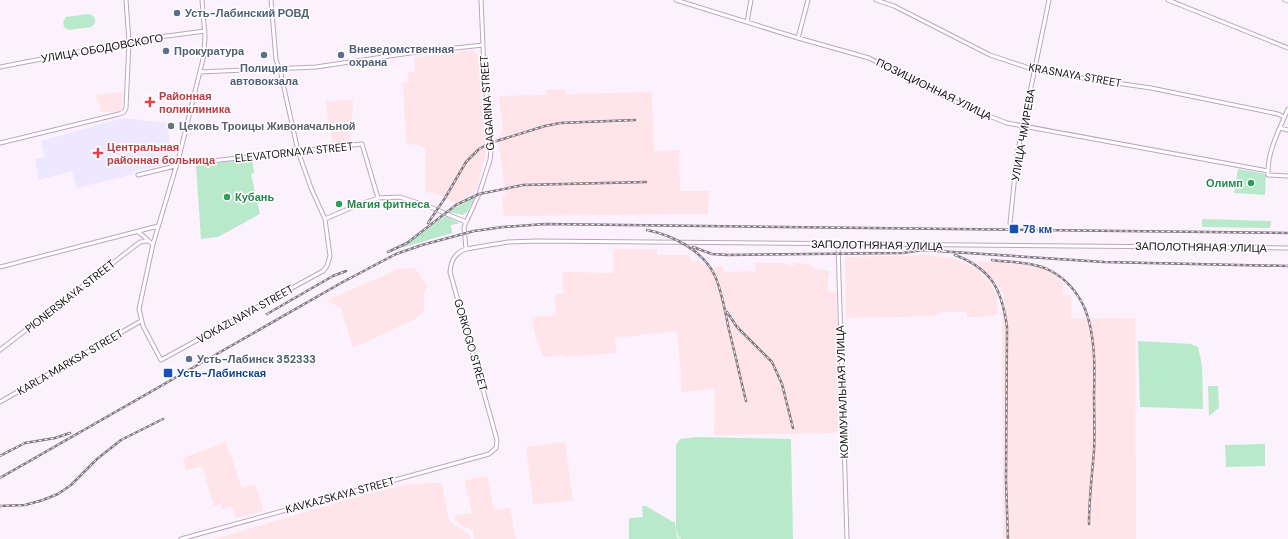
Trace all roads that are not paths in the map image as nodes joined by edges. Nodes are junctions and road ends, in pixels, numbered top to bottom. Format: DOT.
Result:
graph roads {
  1 [pos="126,0"];
  2 [pos="202,0"];
  3 [pos="271,0"];
  4 [pos="481,0"];
  5 [pos="676,0"];
  6 [pos="751,0"];
  7 [pos="808,0"];
  8 [pos="876,0"];
  9 [pos="1050,0"];
  10 [pos="1168,0"];
  11 [pos="1285,0"];
  12 [pos="1288,2"];
  13 [pos="747,22"];
  14 [pos="205,31"];
  15 [pos="798,38"];
  16 [pos="129,41"];
  17 [pos="483,45"];
  18 [pos="1288,48"];
  19 [pos="0,67"];
  20 [pos="280,70"];
  21 [pos="1035,70"];
  22 [pos="200,72"];
  23 [pos="1288,108"];
  24 [pos="1284,117"];
  25 [pos="1022,126"];
  26 [pos="1280,128"];
  27 [pos="1288,130"];
  28 [pos="0,143"];
  29 [pos="298,151"];
  30 [pos="177,162"];
  31 [pos="175,166"];
  32 [pos="1268,173"];
  33 [pos="138,174"];
  34 [pos="1288,176"];
  35 [pos="378,198"];
  36 [pos="325,219"];
  37 [pos="466,222"];
  38 [pos="1010,223"];
  39 [pos="158,226"];
  40 [pos="153,228"];
  41 [pos="137,232"];
  42 [pos="144,236"];
  43 [pos="147,241"];
  44 [pos="140,242"];
  45 [pos="153,244"];
  46 [pos="838,245"];
  47 [pos="1288,248"];
  48 [pos="466,249"];
  49 [pos="0,267"];
  50 [pos="141,321"];
  51 [pos="0,350"];
  52 [pos="0,402"];
  53 [pos="496,448"];
  54 [pos="181,539"];
  55 [pos="847,539"];
  1 -- 16 [label="street"];
  2 -- 14 [label="street"];
  3 -- 20 [label="street"];
  4 -- 17 [label="street, GAGARINA STREET"];
  5 -- 13 [label="street, ПОЗИЦИОННАЯ УЛИЦА"];
  6 -- 13 [label="street"];
  7 -- 15 [label="street"];
  8 -- 21 [label="street, KRASNAYA STREET"];
  9 -- 21 [label="street, УЛИЦА ЧМИРЕВА"];
  10 -- 18 [label="street"];
  11 -- 12 [label="street"];
  13 -- 15 [label="street, ПОЗИЦИОННАЯ УЛИЦА"];
  14 -- 16 [label="street, УЛИЦА ОБОДОВСКОГО"];
  14 -- 22 [label="street"];
  15 -- 25 [label="street, ПОЗИЦИОННАЯ УЛИЦА"];
  16 -- 19 [label="street, УЛИЦА ОБОДОВСКОГО"];
  16 -- 28 [label="street"];
  17 -- 20 [label="street"];
  17 -- 37 [label="street, GAGARINA STREET"];
  20 -- 22 [label="street"];
  20 -- 29 [label="street"];
  21 -- 24 [label="street, KRASNAYA STREET"];
  21 -- 25 [label="street, УЛИЦА ЧМИРЕВА"];
  22 -- 30 [label="street"];
  23 -- 24 [label="street"];
  24 -- 26 [label="street"];
  25 -- 32 [label="street, ПОЗИЦИОННАЯ УЛИЦА"];
  25 -- 38 [label="street, УЛИЦА ЧМИРЕВА"];
  26 -- 27 [label="street"];
  26 -- 32 [label="street"];
  29 -- 30 [label="street, ELEVATORNAYA STREET"];
  29 -- 35 [label="street, ELEVATORNAYA STREET"];
  29 -- 36 [label="street"];
  30 -- 31 [label="street"];
  31 -- 33 [label="street"];
  31 -- 39 [label="street"];
  32 -- 34 [label="street, ПОЗИЦИОННАЯ УЛИЦА"];
  35 -- 36 [label="street"];
  35 -- 37 [label="street"];
  36 -- 50 [label="street, VOKAZLNAYA STREET"];
  37 -- 48 [label="street, GAGARINA STREET"];
  39 -- 40 [label="street"];
  39 -- 45 [label="street"];
  40 -- 41 [label="street"];
  40 -- 42 [label="street"];
  41 -- 42 [label="street"];
  41 -- 49 [label="street"];
  42 -- 43 [label="street"];
  42 -- 44 [label="street"];
  43 -- 44 [label="street"];
  43 -- 45 [label="street"];
  44 -- 51 [label="street, PIONERSKAYA STREET"];
  45 -- 50 [label="street"];
  46 -- 47 [label="street, ЗАПОЛОТНЯНАЯ УЛИЦА"];
  46 -- 48 [label="street, ЗАПОЛОТНЯНАЯ УЛИЦА"];
  46 -- 55 [label="street, КОММУНАЛЬНАЯ УЛИЦА"];
  48 -- 53 [label="street, GORKOGO STREET"];
  50 -- 52 [label="street, KARLA MARKSA STREET"];
  53 -- 54 [label="street, KAVKAZSKAYA STREET"];
}
